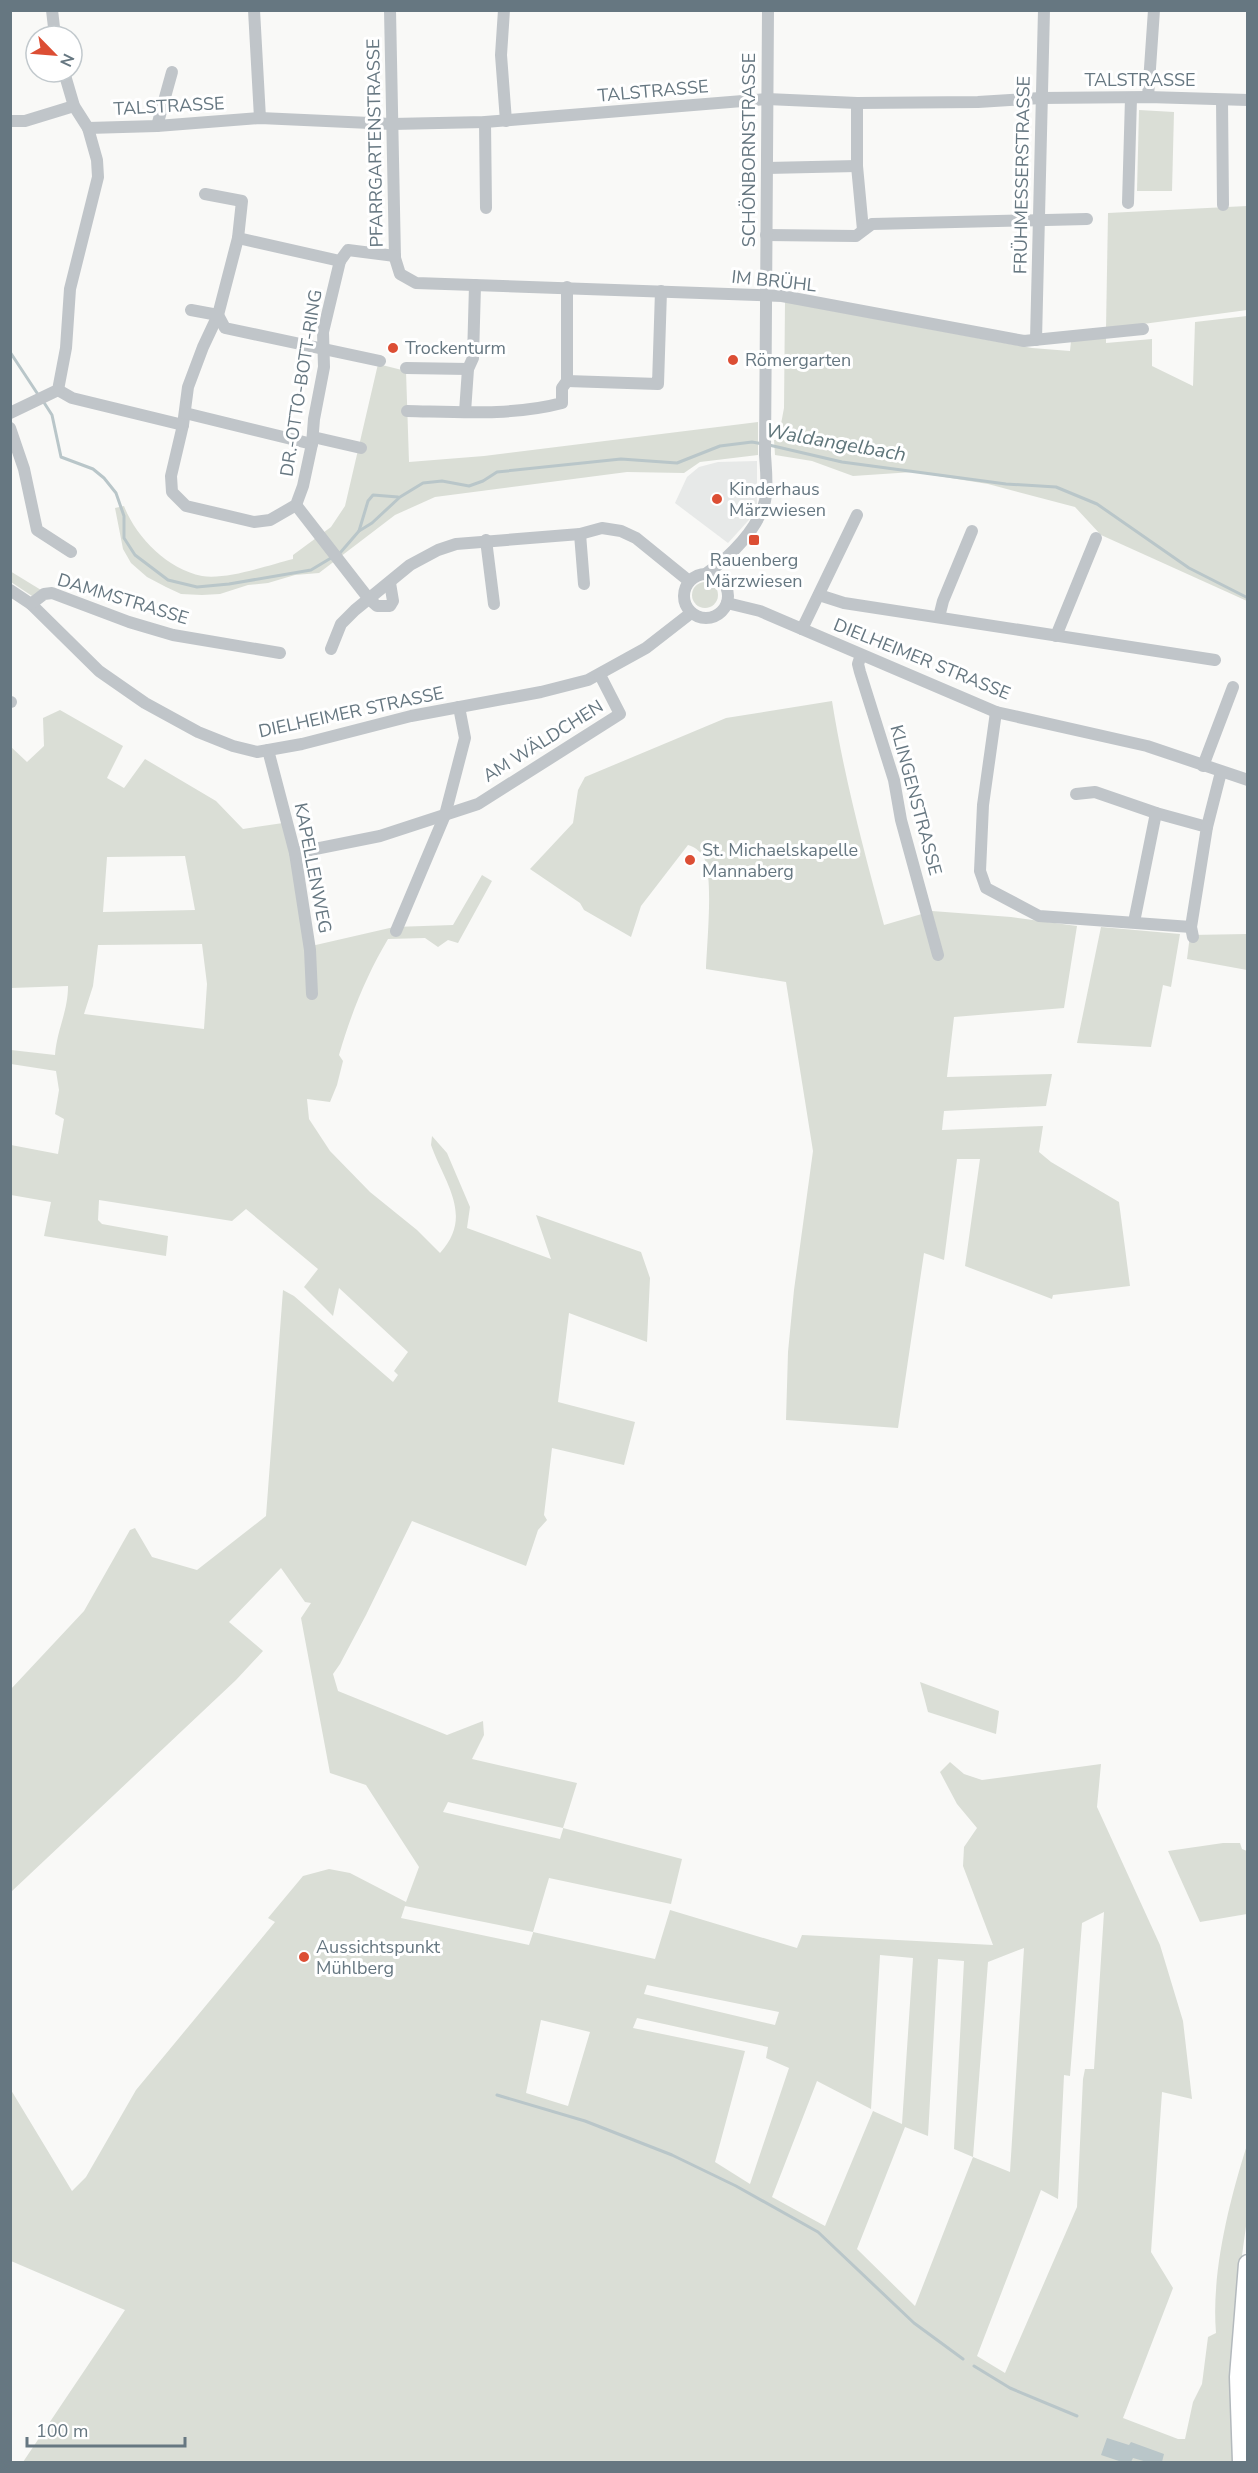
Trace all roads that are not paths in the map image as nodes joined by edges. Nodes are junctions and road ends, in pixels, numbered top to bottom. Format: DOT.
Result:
graph roads {
  1 [pos="254,10"];
  2 [pos="390,10"];
  3 [pos="504,10"];
  4 [pos="768,10"];
  5 [pos="1044,10"];
  6 [pos="1154,10"];
  7 [pos="172,72"];
  8 [pos="68,84"];
  9 [pos="1148,97"];
  10 [pos="1041,98"];
  11 [pos="1131,98"];
  12 [pos="767,99"];
  13 [pos="1222,100"];
  14 [pos="1248,100"];
  15 [pos="857,103"];
  16 [pos="74,106"];
  17 [pos="260,118"];
  18 [pos="10,121"];
  19 [pos="506,121"];
  20 [pos="485,122"];
  21 [pos="392,124"];
  22 [pos="157,126"];
  23 [pos="88,128"];
  24 [pos="858,166"];
  25 [pos="767,168"];
  26 [pos="205,194"];
  27 [pos="1128,203"];
  28 [pos="1223,205"];
  29 [pos="486,208"];
  30 [pos="1087,219"];
  31 [pos="1040,220"];
  32 [pos="863,230"];
  33 [pos="766,235"];
  34 [pos="238,238"];
  35 [pos="395,256"];
  36 [pos="340,261"];
  37 [pos="400,274"];
  38 [pos="475,285"];
  39 [pos="567,287"];
  40 [pos="661,291"];
  41 [pos="766,296"];
  42 [pos="191,310"];
  43 [pos="218,315"];
  44 [pos="1143,329"];
  45 [pos="1036,340"];
  46 [pos="324,348"];
  47 [pos="380,361"];
  48 [pos="406,368"];
  49 [pos="468,369"];
  50 [pos="567,381"];
  51 [pos="55,392"];
  52 [pos="407,411"];
  53 [pos="10,412"];
  54 [pos="465,412"];
  55 [pos="184,419"];
  56 [pos="10,428"];
  57 [pos="313,441"];
  58 [pos="361,448"];
  59 [pos="296,505"];
  60 [pos="857,515"];
  61 [pos="972,531"];
  62 [pos="580,534"];
  63 [pos="1096,538"];
  64 [pos="486,540"];
  65 [pos="71,552"];
  66 [pos="722,563"];
  67 [pos="707,573"];
  68 [pos="722,580"];
  69 [pos="689,581"];
  70 [pos="390,583"];
  71 [pos="584,584"];
  72 [pos="10,590"];
  73 [pos="819,596"];
  74 [pos="369,599"];
  75 [pos="727,603"];
  76 [pos="31,604"];
  77 [pos="494,604"];
  78 [pos="691,613"];
  79 [pos="939,617"];
  80 [pos="802,629"];
  81 [pos="1056,636"];
  82 [pos="331,649"];
  83 [pos="280,652"];
  84 [pos="861,655"];
  85 [pos="1215,660"];
  86 [pos="603,680"];
  87 [pos="1233,687"];
  88 [pos="459,707"];
  89 [pos="996,712"];
  90 [pos="268,750"];
  91 [pos="1203,765"];
  92 [pos="1221,772"];
  93 [pos="1246,779"];
  94 [pos="1076,794"];
  95 [pos="1156,813"];
  96 [pos="445,815"];
  97 [pos="1207,827"];
  98 [pos="296,853"];
  99 [pos="1134,922"];
  100 [pos="396,931"];
  101 [pos="938,955"];
  102 [pos="312,994"];
  103 [pos="1248,2264"];
  104 [pos="1242,2463"];
  1 -- 17 [label="street"];
  2 -- 21 [label="street, PFARRGARTENSTRASSE"];
  3 -- 19 [label="street"];
  4 -- 12 [label="street, SCHÖNBORNSTRASSE"];
  5 -- 10 [label="street, FRÜHMESSERSTRASSE"];
  6 -- 9 [label="street"];
  7 -- 22 [label="street"];
  8 -- 16 [label="street"];
  9 -- 11 [label="street, TALSTRASSE"];
  9 -- 13 [label="street, TALSTRASSE"];
  10 -- 11 [label="street, TALSTRASSE"];
  10 -- 15 [label="street, TALSTRASSE"];
  10 -- 31 [label="street, FRÜHMESSERSTRASSE"];
  11 -- 27 [label="street"];
  12 -- 15 [label="street, TALSTRASSE"];
  12 -- 19 [label="street, TALSTRASSE"];
  12 -- 25 [label="street, SCHÖNBORNSTRASSE"];
  13 -- 14 [label="street, TALSTRASSE"];
  13 -- 28 [label="street"];
  15 -- 24 [label="street"];
  16 -- 18 [label="street"];
  16 -- 23 [label="street"];
  17 -- 21 [label="street, TALSTRASSE"];
  17 -- 22 [label="street, TALSTRASSE"];
  19 -- 20 [label="street, TALSTRASSE"];
  20 -- 21 [label="street, TALSTRASSE"];
  20 -- 29 [label="street"];
  21 -- 35 [label="street, PFARRGARTENSTRASSE"];
  22 -- 23 [label="street, TALSTRASSE"];
  23 -- 51 [label="street"];
  24 -- 25 [label="street"];
  24 -- 32 [label="street"];
  25 -- 33 [label="street, SCHÖNBORNSTRASSE"];
  26 -- 34 [label="street, DR.-OTTO-BOTT-RING"];
  30 -- 31 [label="street"];
  31 -- 32 [label="street"];
  31 -- 45 [label="street, FRÜHMESSERSTRASSE"];
  32 -- 33 [label="street"];
  33 -- 41 [label="street, SCHÖNBORNSTRASSE"];
  34 -- 36 [label="street"];
  34 -- 43 [label="street, DR.-OTTO-BOTT-RING"];
  35 -- 36 [label="street"];
  35 -- 37 [label="street, PFARRGARTENSTRASSE"];
  36 -- 46 [label="street, DR.-OTTO-BOTT-RING"];
  37 -- 38 [label="street, IM BRÜHL"];
  38 -- 39 [label="street, IM BRÜHL"];
  38 -- 49 [label="street"];
  39 -- 40 [label="street, IM BRÜHL"];
  39 -- 50 [label="street"];
  40 -- 41 [label="street, IM BRÜHL"];
  40 -- 50 [label="street"];
  41 -- 45 [label="street, IM BRÜHL"];
  41 -- 66 [label="street, SCHÖNBORNSTRASSE"];
  42 -- 43 [label="street"];
  43 -- 46 [label="street"];
  43 -- 55 [label="street, DR.-OTTO-BOTT-RING"];
  44 -- 45 [label="street, IM BRÜHL"];
  46 -- 47 [label="street"];
  46 -- 57 [label="street, DR.-OTTO-BOTT-RING"];
  48 -- 49 [label="street"];
  49 -- 54 [label="street"];
  50 -- 54 [label="street"];
  51 -- 53 [label="street"];
  51 -- 55 [label="street"];
  52 -- 54 [label="street"];
  55 -- 57 [label="street"];
  55 -- 59 [label="street, DR.-OTTO-BOTT-RING"];
  56 -- 65 [label="street"];
  57 -- 58 [label="street"];
  57 -- 59 [label="street, DR.-OTTO-BOTT-RING"];
  59 -- 74 [label="street"];
  60 -- 73 [label="street"];
  61 -- 79 [label="street"];
  62 -- 64 [label="street"];
  62 -- 69 [label="street"];
  62 -- 71 [label="street"];
  63 -- 81 [label="street"];
  64 -- 70 [label="street"];
  64 -- 77 [label="street"];
  66 -- 67 [label="street, SCHÖNBORNSTRASSE"];
  66 -- 68 [label="street"];
  67 -- 68 [label="street"];
  67 -- 69 [label="street"];
  68 -- 75 [label="street"];
  69 -- 78 [label="street"];
  70 -- 74 [label="street"];
  70 -- 74 [label="street"];
  72 -- 76 [label="street, DIELHEIMER STRASSE"];
  73 -- 79 [label="street"];
  73 -- 80 [label="street"];
  74 -- 82 [label="street"];
  75 -- 78 [label="street"];
  75 -- 80 [label="street, DIELHEIMER STRASSE"];
  76 -- 83 [label="street, DAMMSTRASSE"];
  76 -- 90 [label="street, DIELHEIMER STRASSE"];
  78 -- 86 [label="street, DIELHEIMER STRASSE"];
  79 -- 81 [label="street"];
  80 -- 84 [label="street, DIELHEIMER STRASSE"];
  81 -- 85 [label="street"];
  84 -- 89 [label="street, DIELHEIMER STRASSE"];
  84 -- 101 [label="street, KLINGENSTRASSE"];
  86 -- 88 [label="street, DIELHEIMER STRASSE"];
  86 -- 96 [label="street, AM WÄLDCHEN"];
  87 -- 91 [label="street"];
  88 -- 90 [label="street, DIELHEIMER STRASSE"];
  88 -- 96 [label="street"];
  89 -- 91 [label="street, DIELHEIMER STRASSE"];
  89 -- 99 [label="street"];
  90 -- 98 [label="street, KAPELLENWEG"];
  91 -- 92 [label="street, DIELHEIMER STRASSE"];
  92 -- 93 [label="street, DIELHEIMER STRASSE"];
  92 -- 97 [label="street"];
  94 -- 95 [label="street"];
  95 -- 97 [label="street"];
  95 -- 99 [label="street"];
  96 -- 98 [label="street"];
  96 -- 100 [label="street"];
  97 -- 99 [label="street"];
  98 -- 102 [label="street, KAPELLENWEG"];
  103 -- 104 [label="street"];
}
